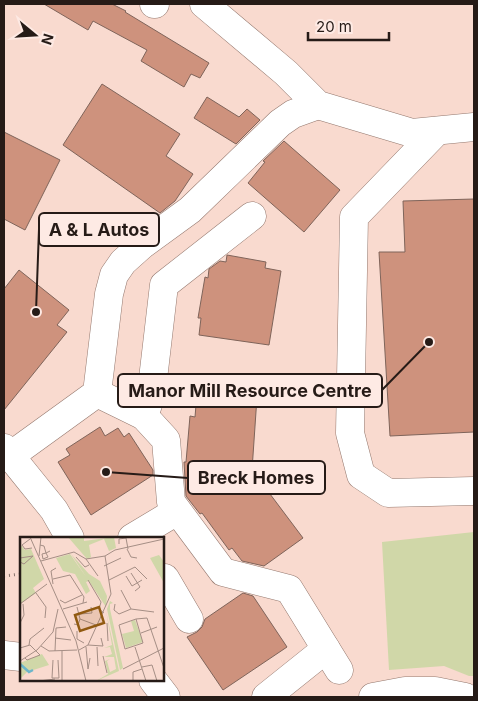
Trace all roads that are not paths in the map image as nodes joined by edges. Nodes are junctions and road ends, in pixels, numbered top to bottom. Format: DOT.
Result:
graph roads {
  1 [pos="204,4"];
  2 [pos="318,105"];
  3 [pos="474,127"];
  4 [pos="437,131"];
  5 [pos="252,216"];
  6 [pos="96,393"];
  7 [pos="144,416"];
  8 [pos="7,452"];
  9 [pos="474,491"];
  10 [pos="177,511"];
  11 [pos="69,537"];
  12 [pos="134,537"];
  13 [pos="164,578"];
  14 [pos="189,619"];
  15 [pos="4,654"];
  16 [pos="20,657"];
  17 [pos="154,681"];
  18 [pos="166,697"];
  19 [pos="266,697"];
  20 [pos="373,697"];
  21 [pos="465,697"];
  1 -- 2 [label="street"];
  2 -- 4 [label="street"];
  2 -- 6 [label="street"];
  3 -- 4 [label="street"];
  4 -- 9 [label="street"];
  5 -- 7 [label="street"];
  6 -- 7 [label="street"];
  6 -- 8 [label="street"];
  7 -- 10 [label="street"];
  8 -- 11 [label="street"];
  10 -- 12 [label="street"];
  10 -- 19 [label="street"];
  13 -- 14 [label="street"];
  15 -- 16 [label="street"];
  17 -- 18 [label="street"];
  20 -- 21 [label="street"];
}
